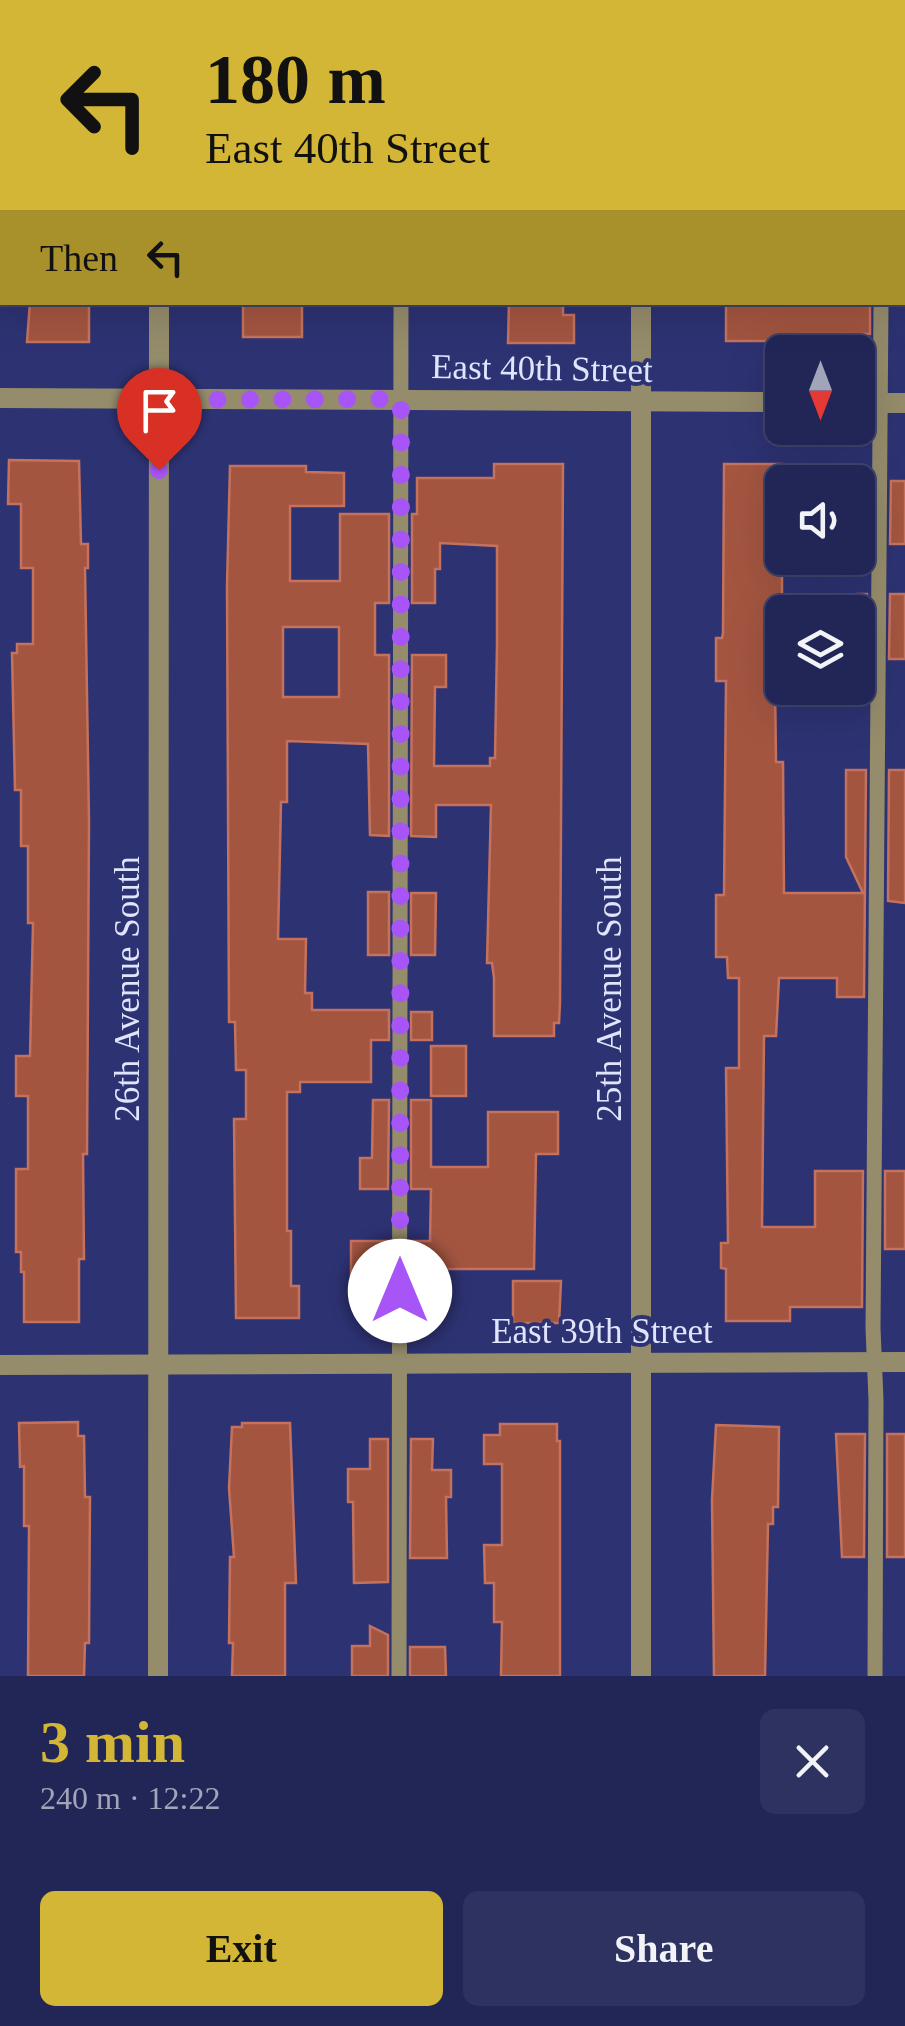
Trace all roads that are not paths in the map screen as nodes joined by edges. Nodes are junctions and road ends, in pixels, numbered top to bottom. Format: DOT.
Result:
graph roads {
  1 [pos="159,305"];
  2 [pos="401,305"];
  3 [pos="641,305"];
  4 [pos="881,305"];
  5 [pos="0,398"];
  6 [pos="401,399"];
  7 [pos="158,400"];
  8 [pos="640,402"];
  9 [pos="765,402"];
  10 [pos="875,403"];
  11 [pos="881,403"];
  12 [pos="905,403"];
  13 [pos="875,1362"];
  14 [pos="905,1362"];
  15 [pos="160,1364"];
  16 [pos="400,1364"];
  17 [pos="642,1364"];
  18 [pos="0,1365"];
  19 [pos="158,1676"];
  20 [pos="399,1676"];
  21 [pos="641,1676"];
  22 [pos="875,1676"];
  1 -- 7 [label="street, 26th Avenue South"];
  2 -- 6 [label="lane"];
  3 -- 8 [label="street, 25th Avenue South"];
  4 -- 11 [label="lane"];
  5 -- 7 [label="street, East 40th Street"];
  6 -- 7 [label="street, East 40th Street"];
  6 -- 8 [label="street, East 40th Street"];
  6 -- 16 [label="lane"];
  7 -- 15 [label="street, 26th Avenue South"];
  8 -- 9 [label="street, East 40th Street"];
  8 -- 17 [label="street, 25th Avenue South"];
  10 -- 11 [label="street"];
  11 -- 12 [label="street"];
  11 -- 13 [label="lane"];
  13 -- 14 [label="street, East 39th Street"];
  13 -- 17 [label="street, East 39th Street"];
  13 -- 22 [label="lane"];
  15 -- 16 [label="street, East 39th Street"];
  15 -- 18 [label="street, East 39th Street"];
  15 -- 19 [label="street, 26th Avenue South"];
  16 -- 17 [label="street, East 39th Street"];
  16 -- 20 [label="lane"];
  17 -- 21 [label="street, 25th Avenue South"];
}
